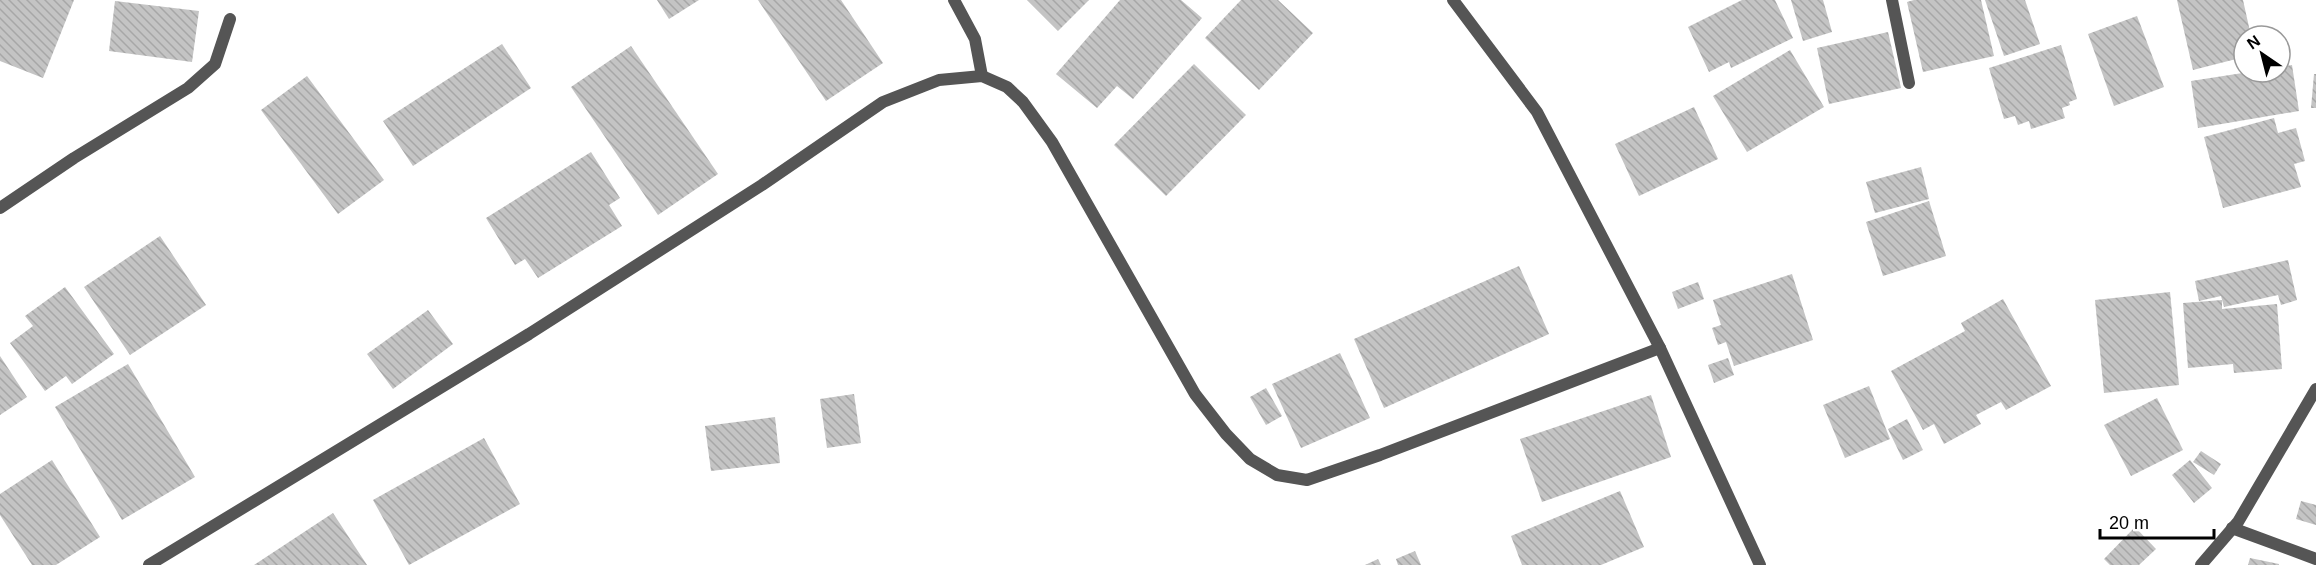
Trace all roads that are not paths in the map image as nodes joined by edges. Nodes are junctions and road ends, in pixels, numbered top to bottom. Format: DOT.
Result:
graph roads {
  1 [pos="954,0"];
  2 [pos="1453,0"];
  3 [pos="1892,0"];
  4 [pos="230,19"];
  5 [pos="982,76"];
  6 [pos="1909,83"];
  7 [pos="0,208"];
  8 [pos="1660,348"];
  9 [pos="2316,389"];
  10 [pos="2232,528"];
  11 [pos="2316,559"];
  12 [pos="148,565"];
  13 [pos="1760,565"];
  14 [pos="2201,565"];
  1 -- 5 [label="street"];
  2 -- 8 [label="street"];
  3 -- 6 [label="street"];
  4 -- 7 [label="street"];
  5 -- 8 [label="street"];
  5 -- 12 [label="street"];
  8 -- 13 [label="street"];
  9 -- 10 [label="street"];
  10 -- 11 [label="street"];
  10 -- 14 [label="street"];
}
